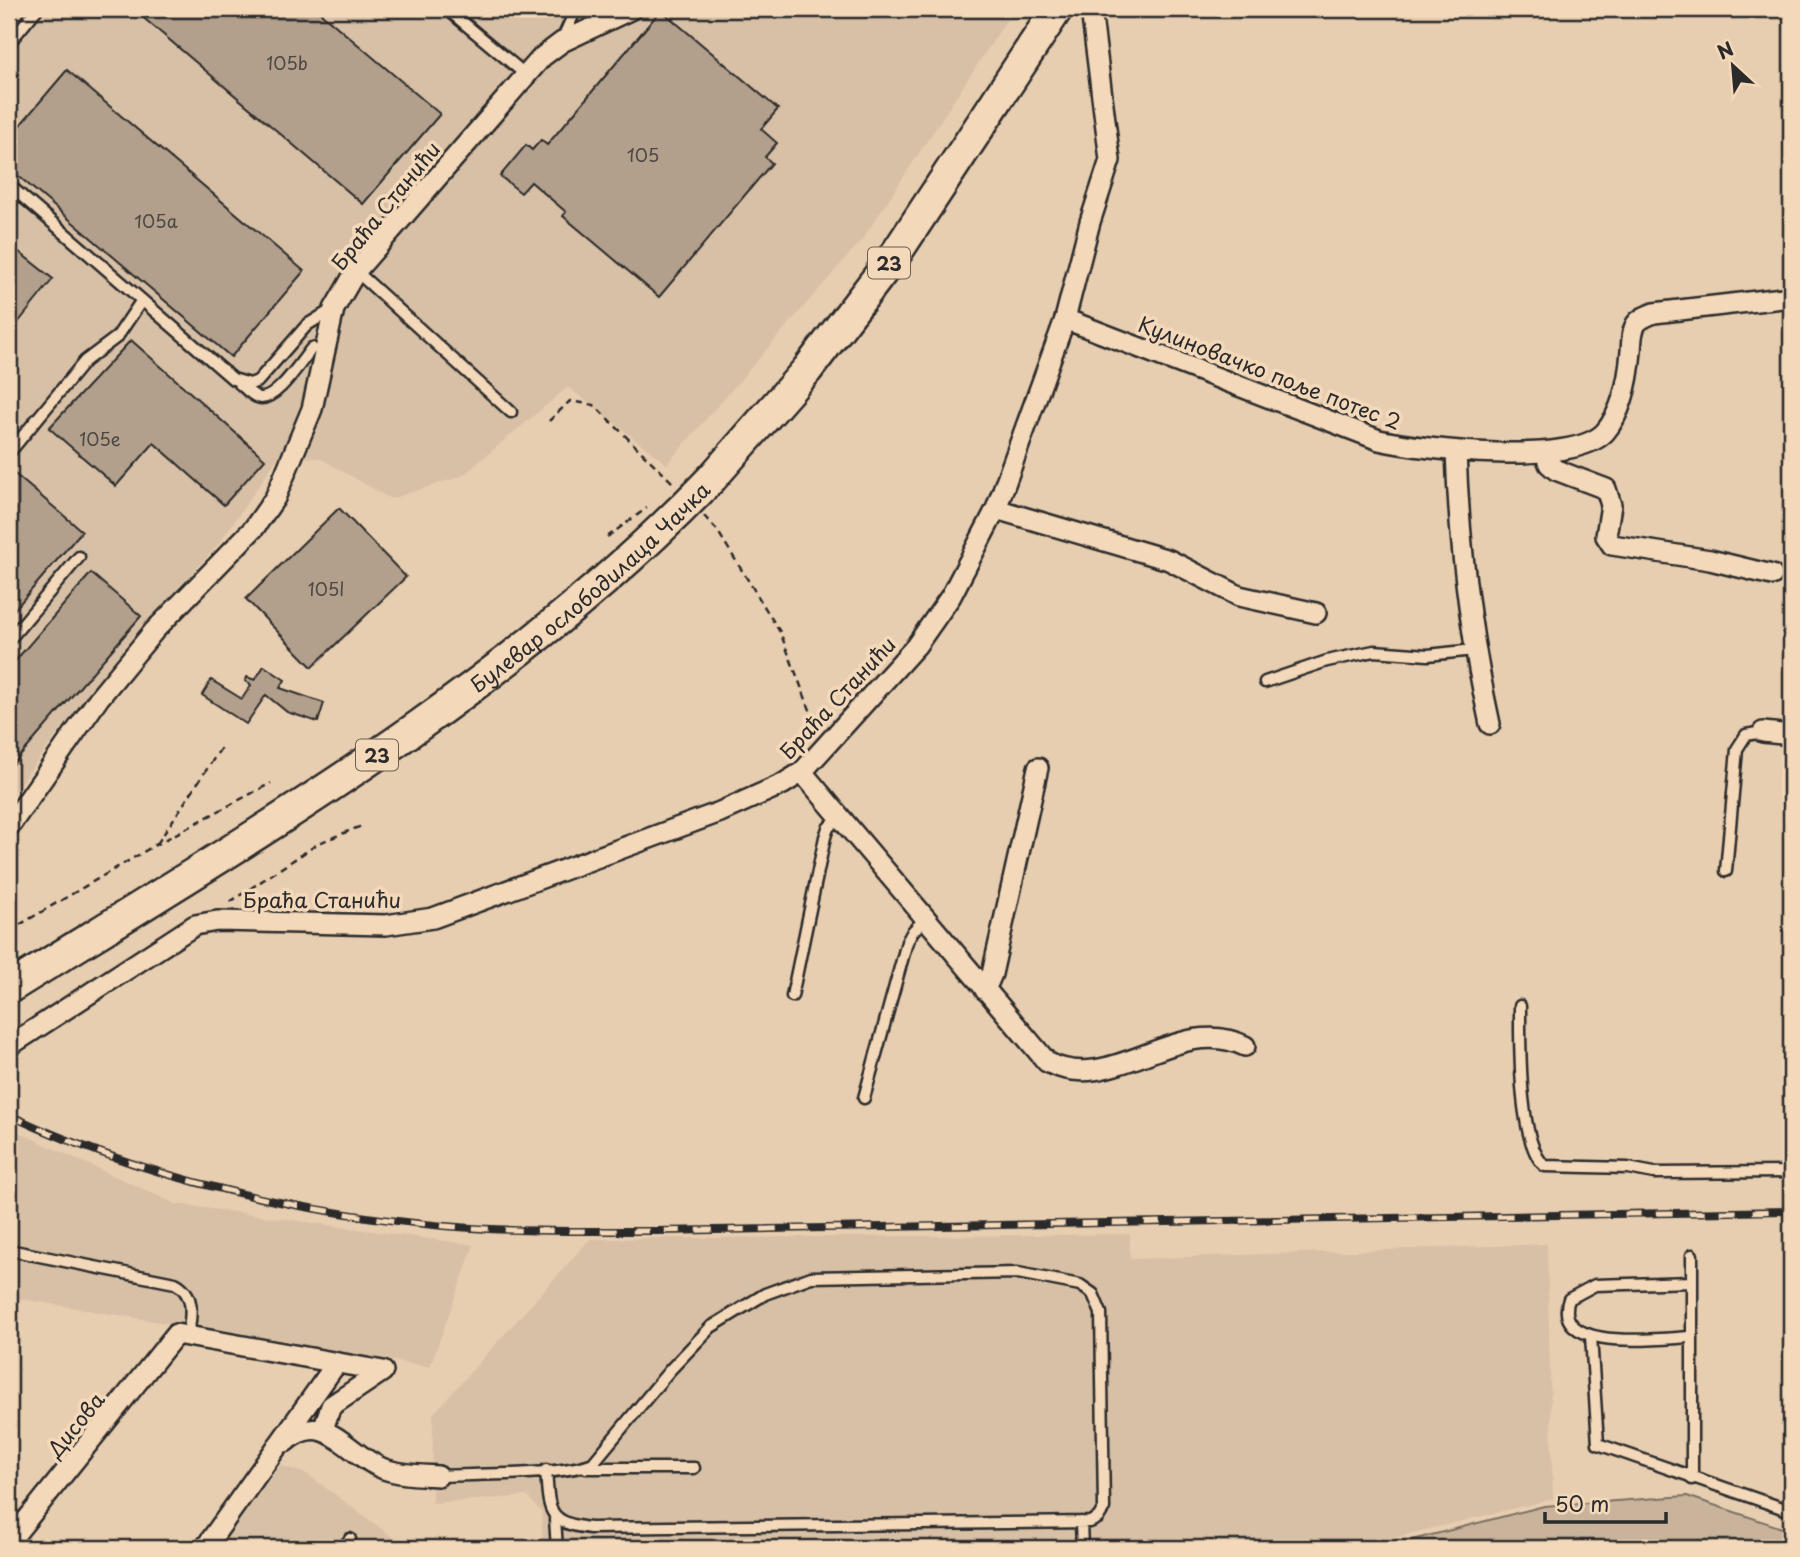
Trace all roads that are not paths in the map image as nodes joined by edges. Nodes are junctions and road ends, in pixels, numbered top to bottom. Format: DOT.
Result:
graph roads {
  1 [pos="37,9"];
  2 [pos="447,9"];
  3 [pos="576,9"];
  4 [pos="632,9"];
  5 [pos="1057,9"];
  6 [pos="1091,9"];
  7 [pos="562,42"];
  8 [pos="9,43"];
  9 [pos="526,75"];
  10 [pos="9,184"];
  11 [pos="356,271"];
  12 [pos="1791,297"];
  13 [pos="142,300"];
  14 [pos="334,309"];
  15 [pos="1065,319"];
  16 [pos="312,348"];
  17 [pos="233,379"];
  18 [pos="511,412"];
  19 [pos="1456,451"];
  20 [pos="1545,452"];
  21 [pos="9,453"];
  22 [pos="996,509"];
  23 [pos="79,557"];
  24 [pos="1772,575"];
  25 [pos="1315,613"];
  26 [pos="9,640"];
  27 [pos="1474,650"];
  28 [pos="1265,682"];
  29 [pos="1490,724"];
  30 [pos="1763,732"];
  31 [pos="1791,735"];
  32 [pos="1038,768"];
  33 [pos="802,772"];
  34 [pos="839,817"];
  35 [pos="9,827"];
  36 [pos="1726,871"];
  37 [pos="925,919"];
  38 [pos="9,988"];
  39 [pos="985,990"];
  40 [pos="792,996"];
  41 [pos="1520,1006"];
  42 [pos="9,1046"];
  43 [pos="1245,1046"];
  44 [pos="864,1098"];
  45 [pos="1791,1172"];
  46 [pos="9,1250"];
  47 [pos="1692,1255"];
  48 [pos="1692,1282"];
  49 [pos="182,1335"];
  50 [pos="1591,1336"];
  51 [pos="1692,1337"];
  52 [pos="336,1364"];
  53 [pos="324,1429"];
  54 [pos="275,1451"];
  55 [pos="582,1468"];
  56 [pos="694,1468"];
  57 [pos="546,1469"];
  58 [pos="438,1476"];
  59 [pos="1692,1479"];
  60 [pos="1791,1511"];
  61 [pos="555,1519"];
  62 [pos="1081,1522"];
  63 [pos="350,1539"];
  64 [pos="9,1542"];
  65 [pos="205,1548"];
  66 [pos="343,1548"];
  67 [pos="557,1548"];
  68 [pos="1082,1548"];
  1 -- 8 [label="lane"];
  2 -- 9 [label="lane"];
  3 -- 7 [label="lane"];
  4 -- 7 [label="street, Браћа Станићи"];
  5 -- 38 [label="main road, Булевар ослободилаца Чачка / 23, bridge"];
  6 -- 15 [label="street, Браћа Станићи"];
  7 -- 9 [label="street, Браћа Станићи"];
  9 -- 11 [label="street, Браћа Станићи"];
  10 -- 13 [label="lane"];
  11 -- 14 [label="street, Браћа Станићи"];
  11 -- 18 [label="lane"];
  12 -- 20 [label="street, Кулиновачко поље потес 2"];
  13 -- 17 [label="lane"];
  13 -- 21 [label="lane"];
  14 -- 17 [label="lane"];
  14 -- 35 [label="street, Браћа Станићи"];
  15 -- 19 [label="street, Кулиновачко поље потес 2"];
  15 -- 22 [label="street, Браћа Станићи"];
  16 -- 17 [label="lane"];
  19 -- 20 [label="street, Кулиновачко поље потес 2"];
  19 -- 27 [label="street"];
  20 -- 24 [label="street"];
  22 -- 25 [label="street"];
  22 -- 33 [label="street, Браћа Станићи"];
  23 -- 26 [label="lane"];
  27 -- 28 [label="lane"];
  27 -- 29 [label="street"];
  30 -- 31 [label="street"];
  30 -- 36 [label="lane"];
  32 -- 39 [label="street"];
  33 -- 34 [label="street"];
  33 -- 42 [label="street, Браћа Станићи"];
  34 -- 37 [label="street"];
  34 -- 40 [label="lane"];
  37 -- 39 [label="street"];
  37 -- 44 [label="lane"];
  39 -- 43 [label="street"];
  41 -- 45 [label="lane"];
  46 -- 49 [label="lane"];
  47 -- 48 [label="lane"];
  48 -- 50 [label="lane"];
  48 -- 51 [label="lane"];
  49 -- 52 [label="street"];
  49 -- 64 [label="street, Дисова"];
  50 -- 51 [label="lane"];
  50 -- 59 [label="lane"];
  51 -- 59 [label="lane"];
  52 -- 53 [label="street"];
  52 -- 54 [label="street"];
  53 -- 54 [label="street"];
  53 -- 58 [label="street"];
  54 -- 65 [label="street"];
  55 -- 56 [label="lane"];
  55 -- 57 [label="lane"];
  55 -- 62 [label="lane"];
  57 -- 58 [label="lane"];
  57 -- 61 [label="lane"];
  59 -- 60 [label="lane"];
  61 -- 62 [label="lane"];
  61 -- 67 [label="lane"];
  62 -- 68 [label="lane"];
  63 -- 66 [label="lane"];
}
